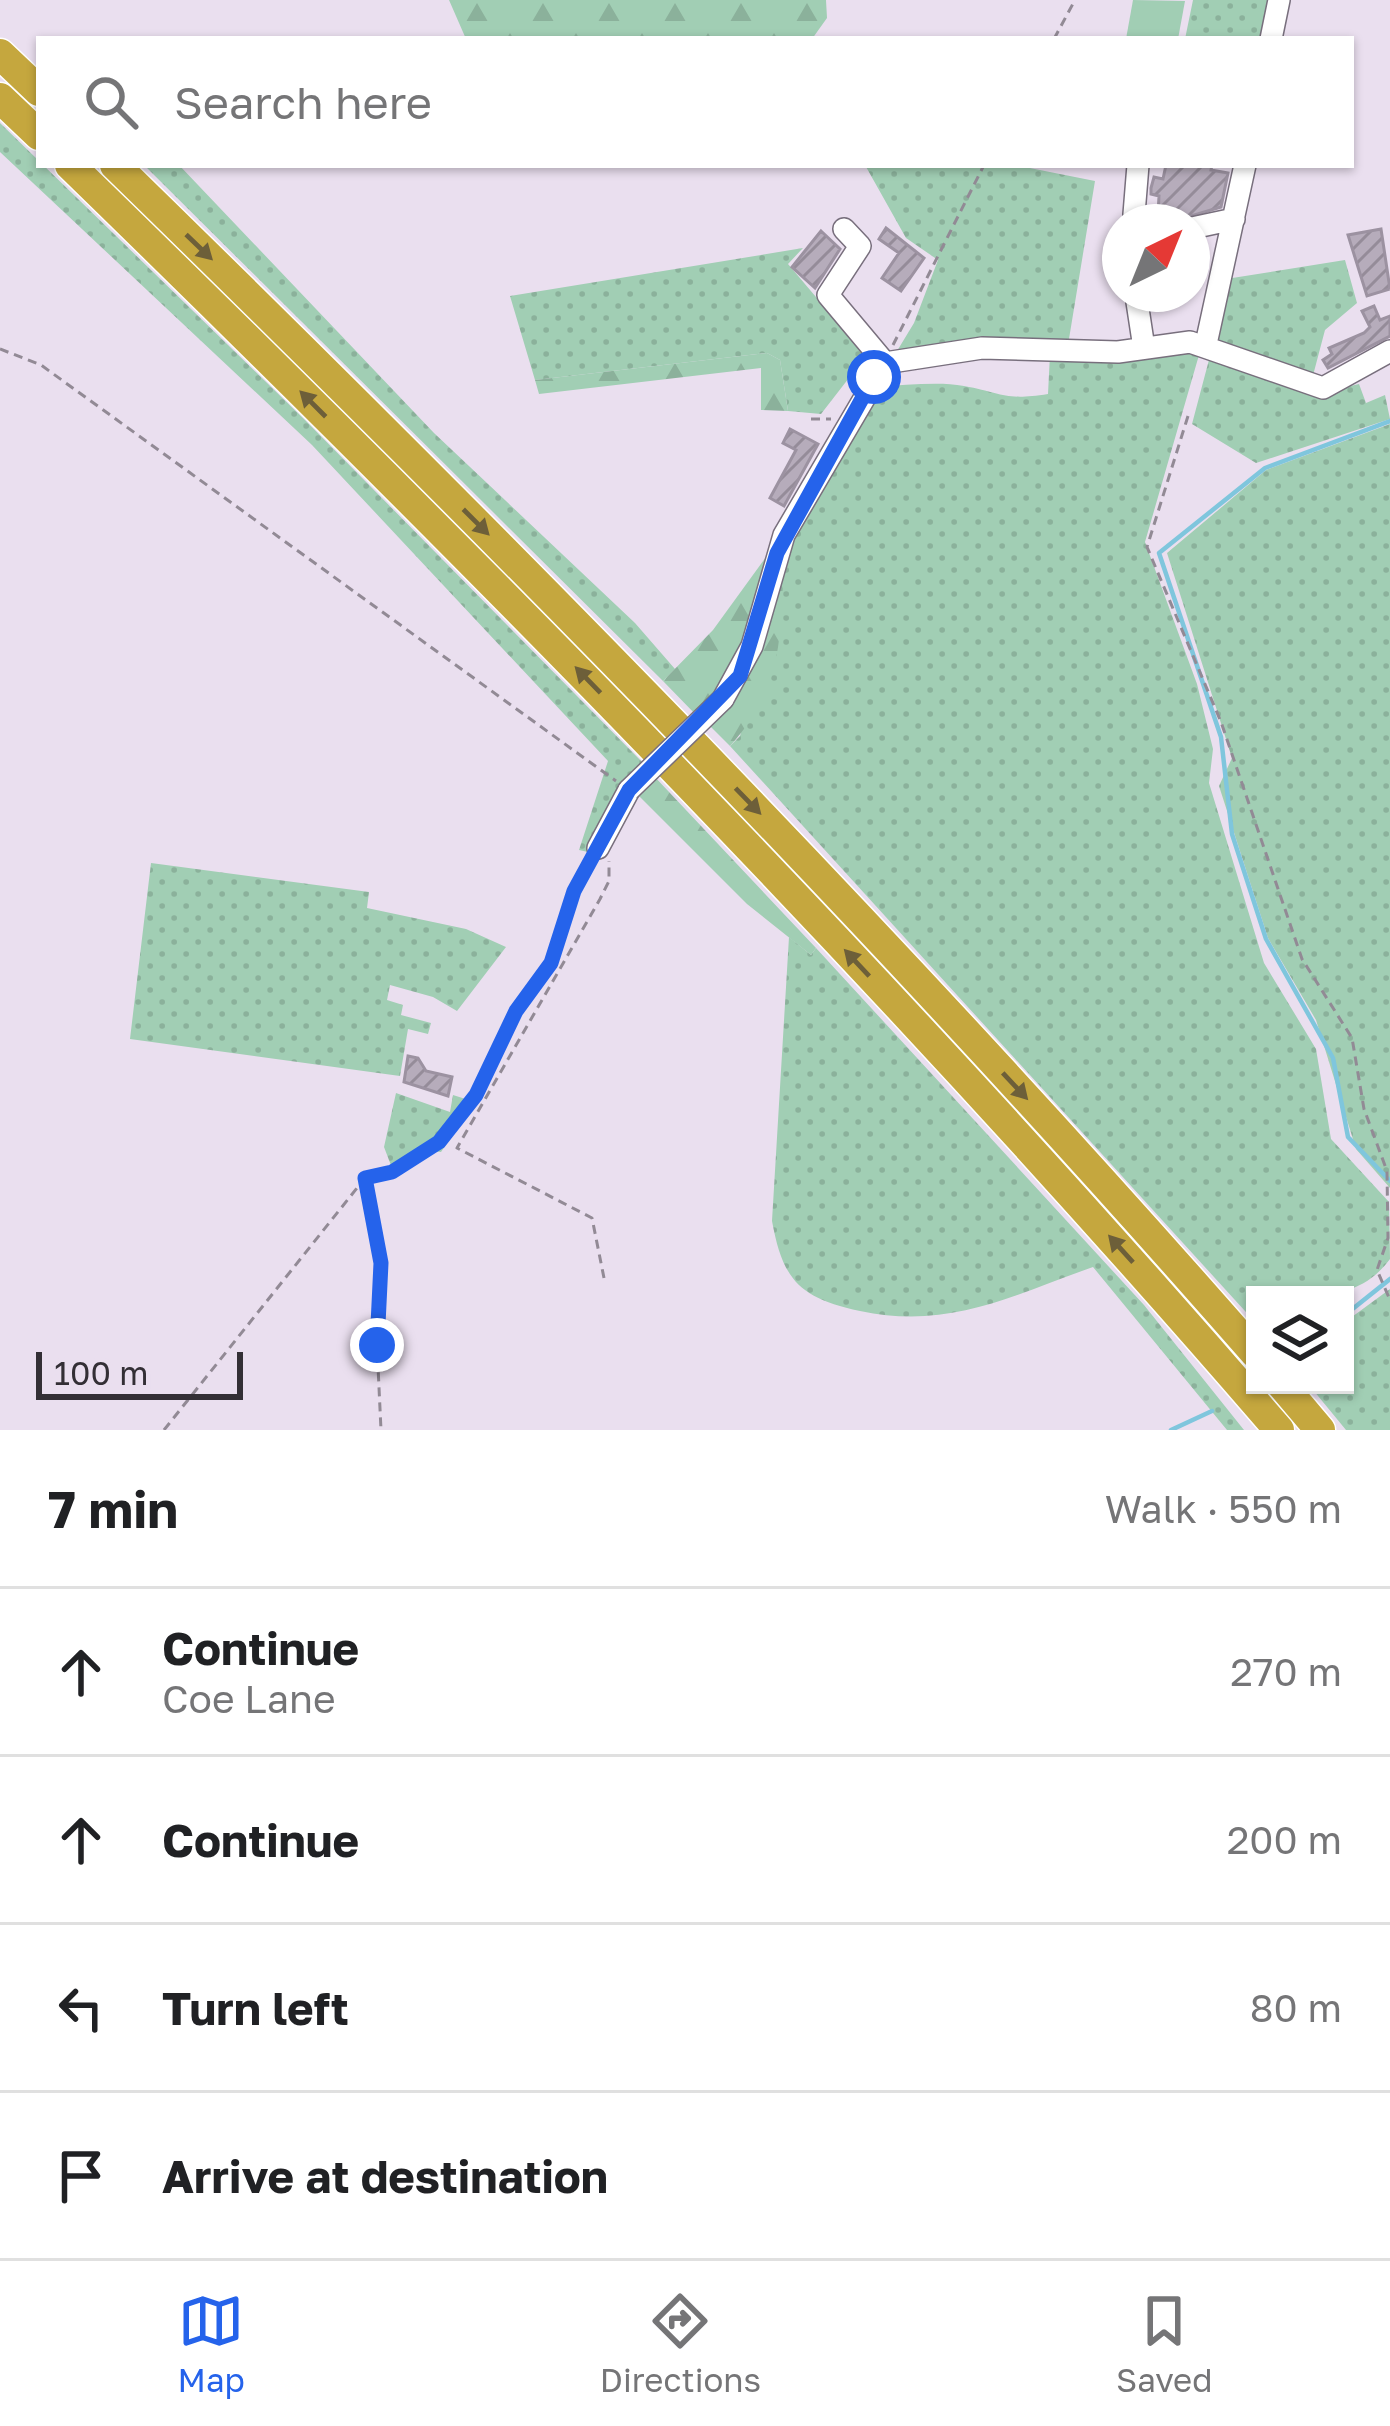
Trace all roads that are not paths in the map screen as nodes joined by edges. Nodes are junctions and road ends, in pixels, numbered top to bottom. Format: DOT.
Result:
graph roads {
  1 [pos="1279,0"];
  2 [pos="1272,36"];
  3 [pos="0,54"];
  4 [pos="36,88"];
  5 [pos="0,98"];
  6 [pos="36,132"];
  7 [pos="73,168"];
  8 [pos="119,168"];
  9 [pos="1138,168"];
  10 [pos="1244,168"];
  11 [pos="1135,204"];
  12 [pos="1234,219"];
  13 [pos="1210,224"];
  14 [pos="844,229"];
  15 [pos="1139,312"];
  16 [pos="1206,344"];
  17 [pos="1144,348"];
  18 [pos="1390,351"];
  19 [pos="885,363"];
  20 [pos="598,846"];
  21 [pos="1199,1337"];
  22 [pos="1246,1343"];
  23 [pos="1290,1394"];
  24 [pos="1267,1430"];
  25 [pos="1279,1430"];
  26 [pos="1320,1430"];
  1 -- 2 [label="street"];
  3 -- 4 [label="highway"];
  5 -- 6 [label="highway"];
  21 -- 7 [label="highway, one-way"];
  8 -- 22 [label="highway, one-way"];
  9 -- 11 [label="street"];
  10 -- 12 [label="street"];
  12 -- 13 [label="street"];
  12 -- 16 [label="street"];
  14 -- 19 [label="street"];
  15 -- 17 [label="street"];
  16 -- 17 [label="street"];
  16 -- 18 [label="street"];
  17 -- 19 [label="street"];
  19 -- 20 [label="street, bridge"];
  21 -- 24 [label="highway"];
  21 -- 25 [label="highway"];
  23 -- 26 [label="highway"];
}
